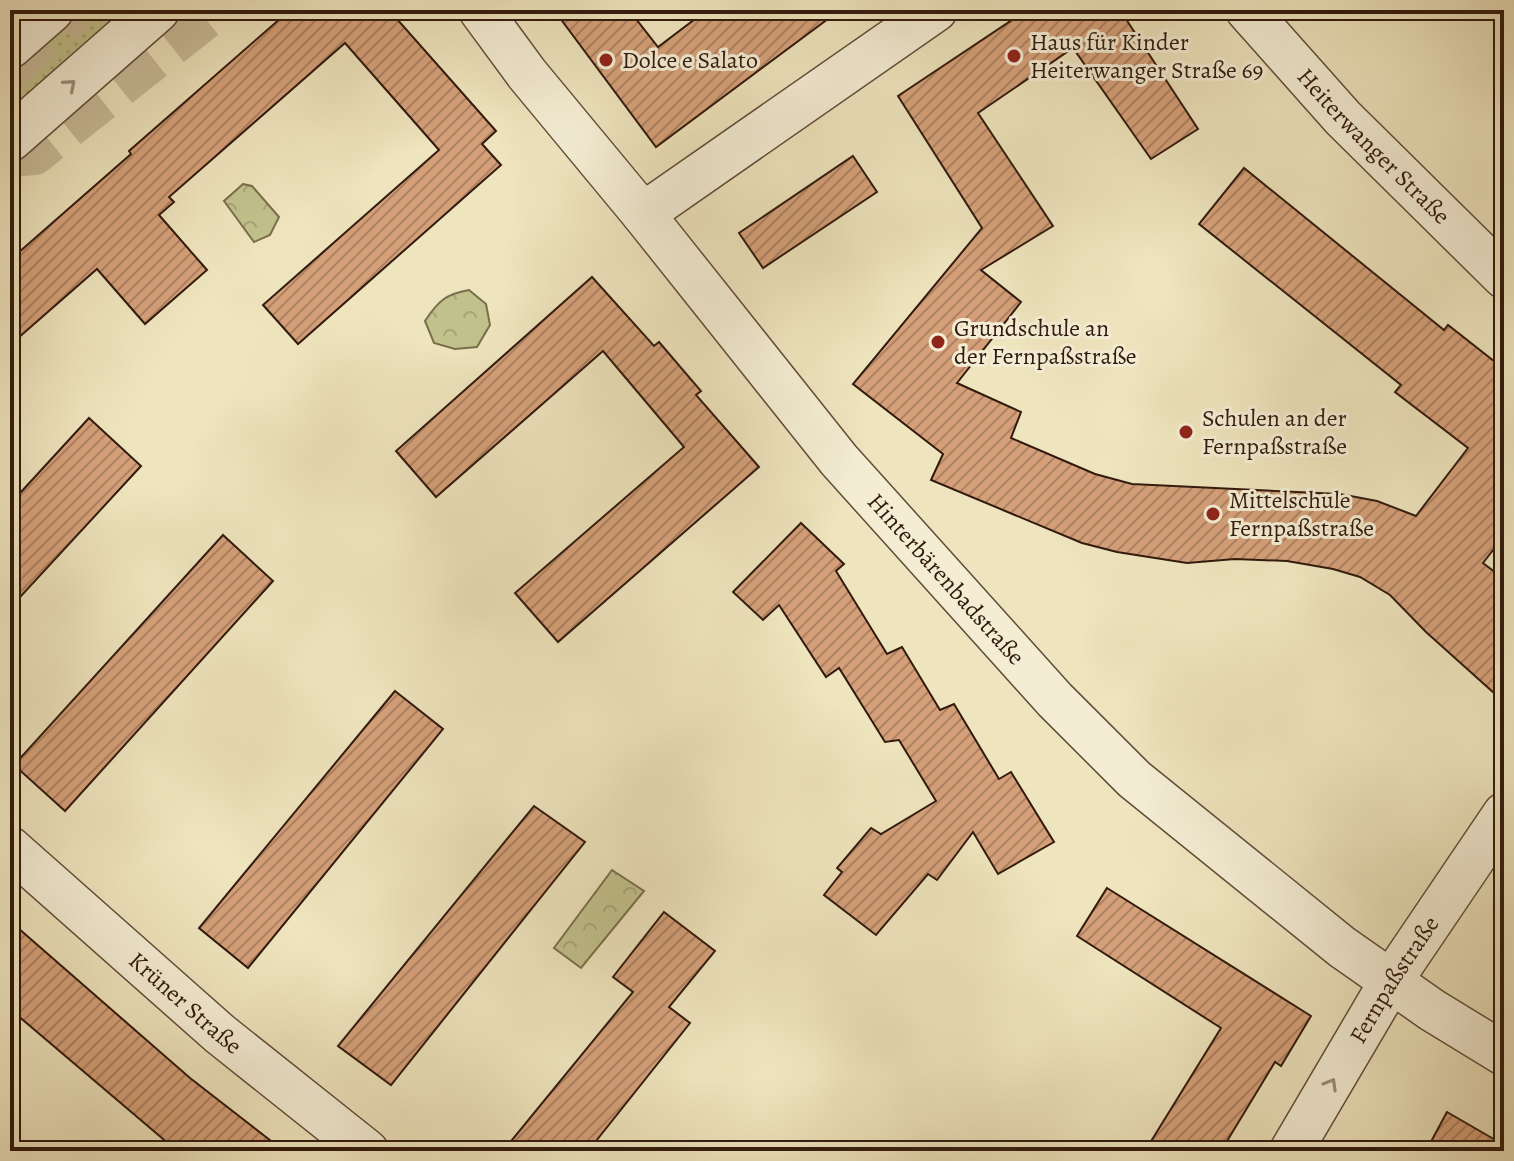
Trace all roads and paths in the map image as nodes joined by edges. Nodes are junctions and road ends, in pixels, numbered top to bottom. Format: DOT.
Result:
graph roads {
  1 [pos="51,10"];
  2 [pos="157,10"];
  3 [pos="480,10"];
  4 [pos="936,10"];
  5 [pos="1247,10"];
  6 [pos="10,46"];
  7 [pos="10,139"];
  8 [pos="643,214"];
  9 [pos="1504,277"];
  10 [pos="1504,814"];
  11 [pos="10,848"];
  12 [pos="1391,981"];
  13 [pos="1504,1054"];
  14 [pos="367,1151"];
  15 [pos="1291,1151"];
  1 -- 6 [label="street"];
  7 -- 2 [label="street, one-way"];
  3 -- 8 [label="street, Hinterbärenbadstraße"];
  4 -- 8 [label="street"];
  5 -- 9 [label="street, Heiterwanger Straße"];
  8 -- 12 [label="street, Hinterbärenbadstraße"];
  10 -- 12 [label="street, Fernpaßstraße"];
  11 -- 14 [label="street, Krüner Straße"];
  12 -- 13 [label="street, Hinterbärenbadstraße"];
  15 -- 12 [label="street, Fernpaßstraße, one-way"];
}
